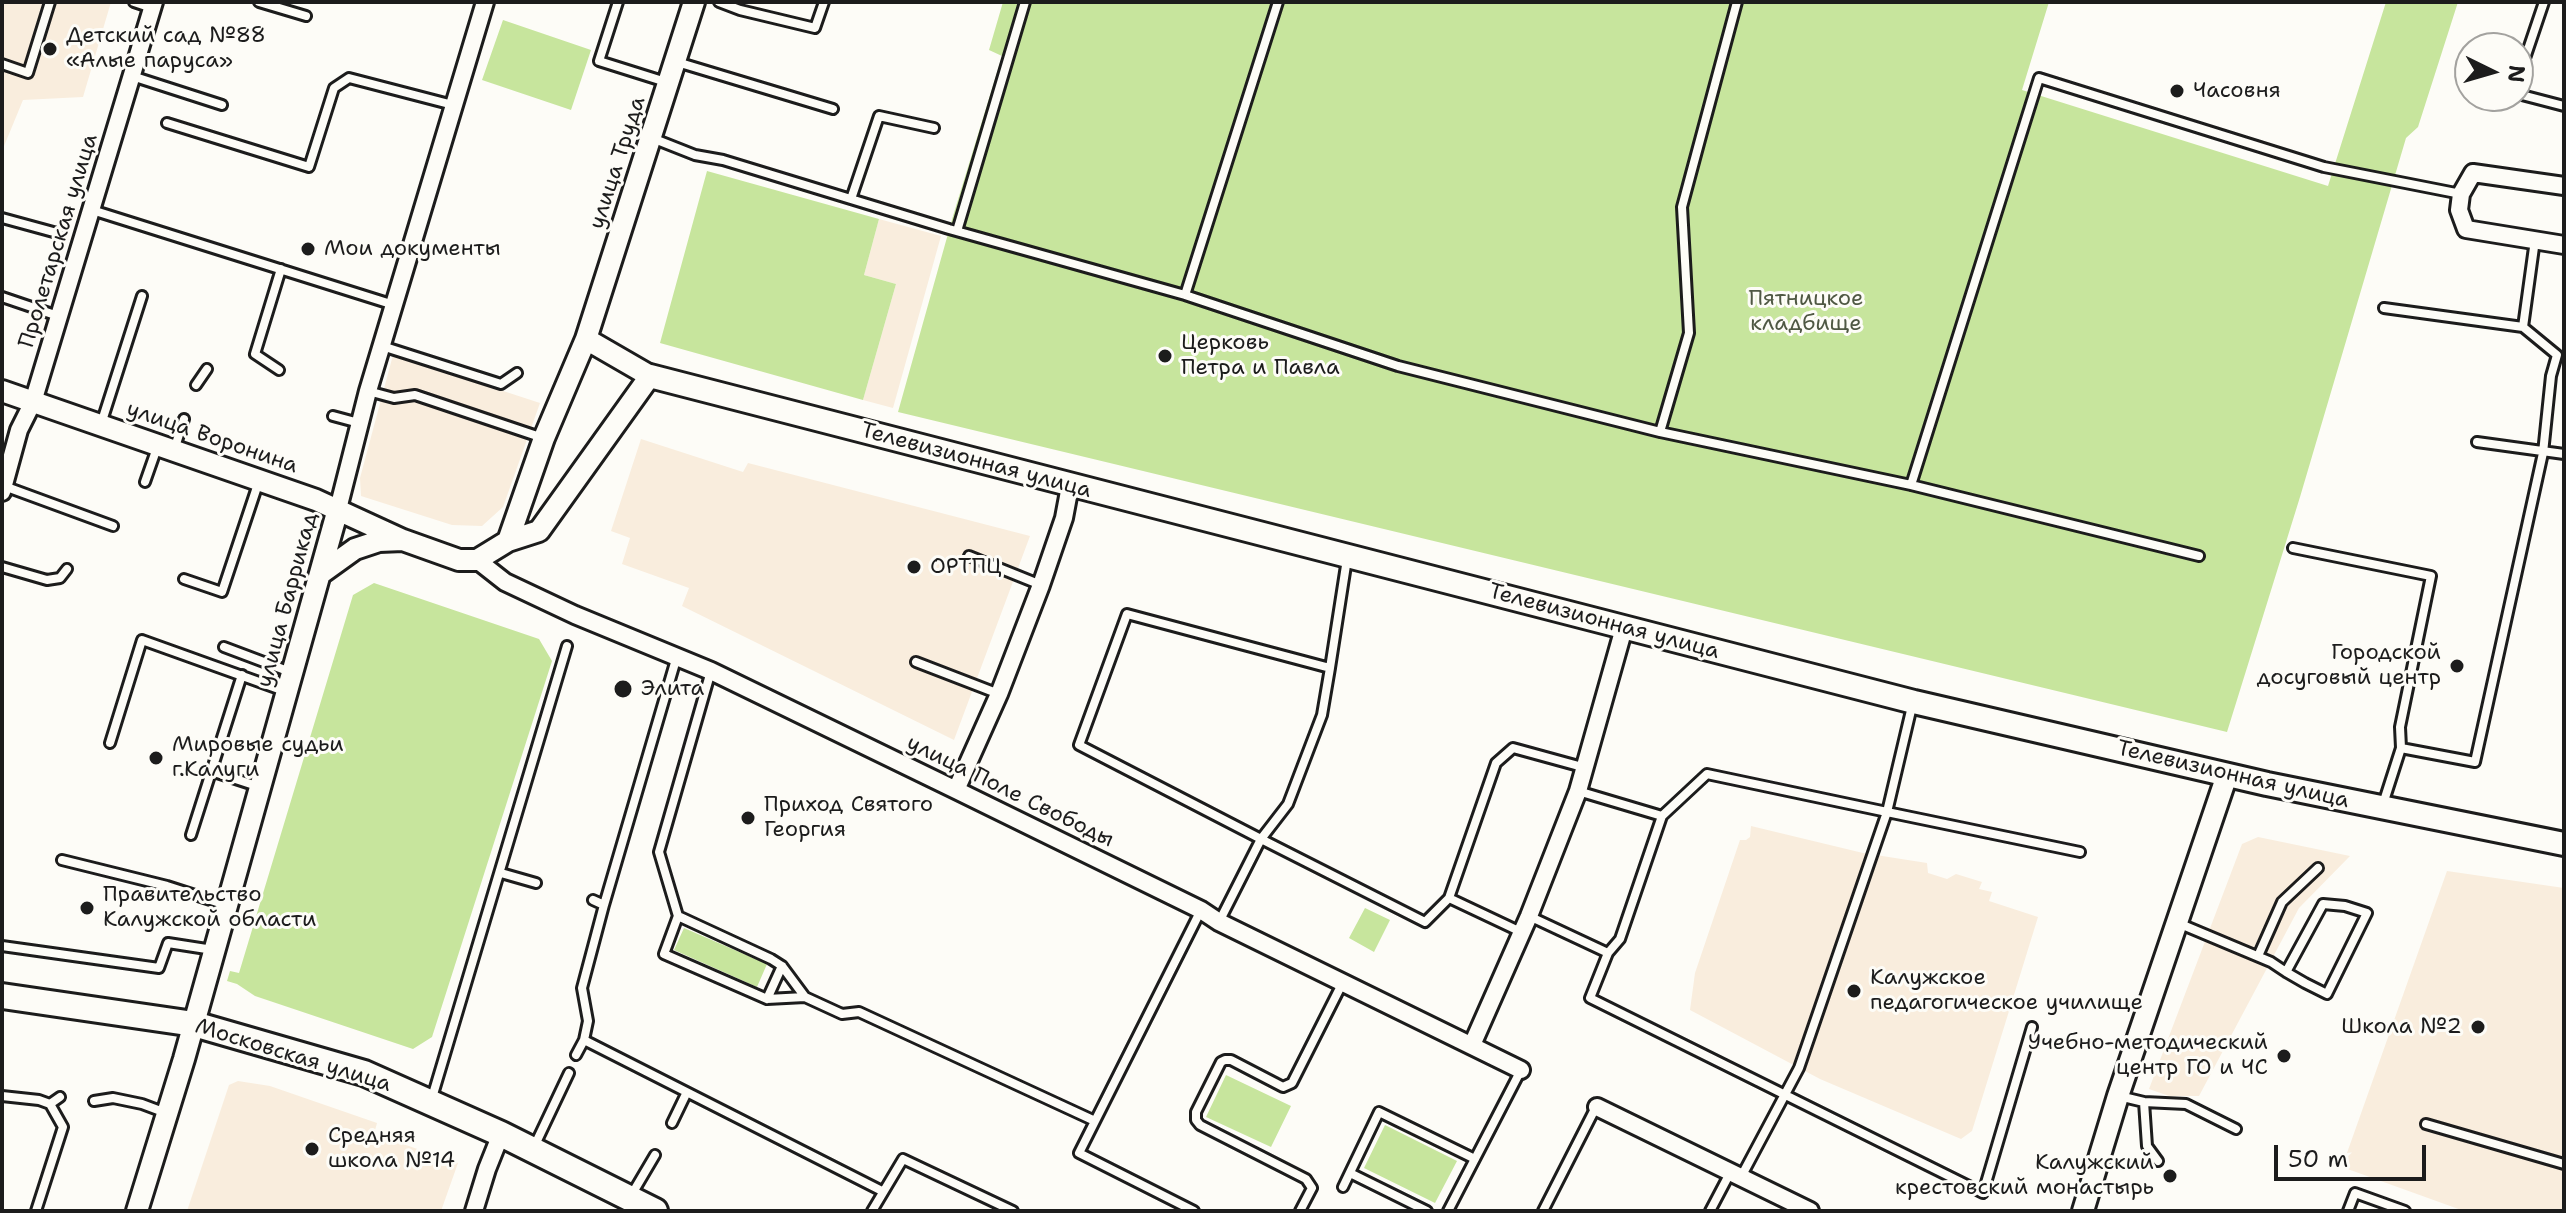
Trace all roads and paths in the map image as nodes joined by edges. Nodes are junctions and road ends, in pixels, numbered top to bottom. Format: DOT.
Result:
graph roads {
  1 [pos="50,2"];
  2 [pos="134,2"];
  3 [pos="259,2"];
  4 [pos="485,2"];
  5 [pos="618,2"];
  6 [pos="694,2"];
  7 [pos="719,2"];
  8 [pos="824,2"];
  9 [pos="1025,2"];
  10 [pos="1278,2"];
  11 [pos="1737,2"];
  12 [pos="2544,2"];
  13 [pos="154,5"];
  14 [pos="306,16"];
  15 [pos="2534,32"];
  16 [pos="675,62"];
  17 [pos="2,64"];
  18 [pos="132,76"];
  19 [pos="669,83"];
  20 [pos="2534,98"];
  21 [pos="222,105"];
  22 [pos="454,105"];
  23 [pos="2564,106"];
  24 [pos="833,109"];
  25 [pos="167,123"];
  26 [pos="934,128"];
  27 [pos="651,138"];
  28 [pos="2564,186"];
  29 [pos="2461,194"];
  30 [pos="851,199"];
  31 [pos="92,210"];
  32 [pos="2,218"];
  33 [pos="957,231"];
  34 [pos="57,233"];
  35 [pos="2535,240"];
  36 [pos="2564,245"];
  37 [pos="281,269"];
  38 [pos="1185,295"];
  39 [pos="142,296"];
  40 [pos="2,297"];
  41 [pos="394,305"];
  42 [pos="2384,308"];
  43 [pos="59,316"];
  44 [pos="2523,327"];
  45 [pos="586,339"];
  46 [pos="382,346"];
  47 [pos="2560,356"];
  48 [pos="207,369"];
  49 [pos="279,370"];
  50 [pos="517,373"];
  51 [pos="650,376"];
  52 [pos="196,385"];
  53 [pos="2,391"];
  54 [pos="368,391"];
  55 [pos="33,402"];
  56 [pos="333,416"];
  57 [pos="184,419"];
  58 [pos="359,423"];
  59 [pos="100,425"];
  60 [pos="1660,432"];
  61 [pos="544,438"];
  62 [pos="2477,442"];
  63 [pos="166,448"];
  64 [pos="2543,453"];
  65 [pos="2564,454"];
  66 [pos="259,480"];
  67 [pos="145,482"];
  68 [pos="1911,485"];
  69 [pos="1070,486"];
  70 [pos="3,489"];
  71 [pos="338,509"];
  72 [pos="113,526"];
  73 [pos="403,540"];
  74 [pos="2293,548"];
  75 [pos="492,551"];
  76 [pos="1348,555"];
  77 [pos="969,556"];
  78 [pos="2199,556"];
  79 [pos="2,567"];
  80 [pos="67,569"];
  81 [pos="323,572"];
  82 [pos="184,579"];
  83 [pos="1041,585"];
  84 [pos="1624,628"];
  85 [pos="567,646"];
  86 [pos="224,647"];
  87 [pos="677,656"];
  88 [pos="916,662"];
  89 [pos="1330,668"];
  90 [pos="711,671"];
  91 [pos="242,675"];
  92 [pos="291,682"];
  93 [pos="999,694"];
  94 [pos="1914,702"];
  95 [pos="110,743"];
  96 [pos="2401,748"];
  97 [pos="1586,768"];
  98 [pos="211,771"];
  99 [pos="2227,775"];
  100 [pos="260,787"];
  101 [pos="956,790"];
  102 [pos="1578,791"];
  103 [pos="2382,809"];
  104 [pos="1887,812"];
  105 [pos="1662,816"];
  106 [pos="191,835"];
  107 [pos="1261,839"];
  108 [pos="2564,844"];
  109 [pos="2080,852"];
  110 [pos="62,860"];
  111 [pos="2318,868"];
  112 [pos="501,873"];
  113 [pos="536,883"];
  114 [pos="1449,898"];
  115 [pos="593,900"];
  116 [pos="226,905"];
  117 [pos="604,905"];
  118 [pos="1201,910"];
  119 [pos="678,916"];
  120 [pos="1529,916"];
  121 [pos="1219,922"];
  122 [pos="2178,922"];
  123 [pos="1522,932"];
  124 [pos="2,946"];
  125 [pos="213,950"];
  126 [pos="1608,953"];
  127 [pos="2258,956"];
  128 [pos="782,966"];
  129 [pos="2286,972"];
  130 [pos="1343,982"];
  131 [pos="2,996"];
  132 [pos="805,997"];
  133 [pos="767,999"];
  134 [pos="194,1024"];
  135 [pos="2032,1027"];
  136 [pos="584,1040"];
  137 [pos="1472,1045"];
  138 [pos="576,1055"];
  139 [pos="1521,1070"];
  140 [pos="569,1073"];
  141 [pos="686,1094"];
  142 [pos="1783,1094"];
  143 [pos="2,1096"];
  144 [pos="2118,1096"];
  145 [pos="60,1097"];
  146 [pos="94,1101"];
  147 [pos="430,1102"];
  148 [pos="2144,1102"];
  149 [pos="50,1104"];
  150 [pos="1597,1107"];
  151 [pos="167,1114"];
  152 [pos="1095,1121"];
  153 [pos="672,1123"];
  154 [pos="2426,1124"];
  155 [pos="2236,1129"];
  156 [pos="501,1134"];
  157 [pos="533,1150"];
  158 [pos="655,1155"];
  159 [pos="1475,1159"];
  160 [pos="2158,1161"];
  161 [pos="2564,1164"];
  162 [pos="1350,1173"];
  163 [pos="1736,1175"];
  164 [pos="1343,1187"];
  165 [pos="882,1191"];
  166 [pos="630,1199"];
  167 [pos="36,1211"];
  168 [pos="137,1211"];
  169 [pos="474,1211"];
  170 [pos="655,1211"];
  171 [pos="872,1211"];
  172 [pos="1013,1211"];
  173 [pos="1194,1211"];
  174 [pos="1300,1211"];
  175 [pos="1427,1211"];
  176 [pos="1448,1211"];
  177 [pos="1543,1211"];
  178 [pos="1710,1211"];
  179 [pos="1810,1211"];
  180 [pos="2083,1211"];
  181 [pos="2348,1211"];
  182 [pos="2405,1211"];
  1 -- 17 [label="lane"];
  2 -- 13 [label="lane"];
  3 -- 14 [label="lane"];
  4 -- 22 [label="street, улица Баррикад"];
  5 -- 19 [label="lane"];
  6 -- 16 [label="street, улица Труда"];
  7 -- 8 [label="lane"];
  9 -- 33 [label="lane"];
  10 -- 38 [label="lane"];
  11 -- 60 [label="lane"];
  12 -- 15 [label="lane"];
  13 -- 18 [label="street, Пролетарская улица"];
  16 -- 19 [label="street, улица Труда"];
  16 -- 24 [label="lane"];
  18 -- 21 [label="lane"];
  18 -- 31 [label="street, Пролетарская улица"];
  19 -- 27 [label="street, улица Труда"];
  20 -- 23 [label="lane"];
  22 -- 25 [label="lane"];
  22 -- 41 [label="street, улица Баррикад"];
  26 -- 30 [label="lane"];
  27 -- 30 [label="lane"];
  27 -- 45 [label="street, улица Труда"];
  28 -- 29 [label="street"];
  29 -- 35 [label="street"];
  29 -- 68 [label="lane"];
  30 -- 33 [label="lane"];
  31 -- 37 [label="lane"];
  31 -- 43 [label="street, Пролетарская улица"];
  32 -- 34 [label="lane"];
  33 -- 38 [label="lane"];
  35 -- 36 [label="street"];
  35 -- 44 [label="lane"];
  37 -- 41 [label="lane"];
  37 -- 49 [label="lane"];
  38 -- 60 [label="lane"];
  39 -- 59 [label="lane"];
  40 -- 43 [label="lane"];
  41 -- 46 [label="street, улица Баррикад"];
  42 -- 44 [label="lane"];
  43 -- 55 [label="street, Пролетарская улица"];
  44 -- 47 [label="lane"];
  45 -- 51 [label="street"];
  45 -- 61 [label="street, улица Труда"];
  46 -- 50 [label="lane"];
  46 -- 54 [label="street, улица Баррикад"];
  47 -- 64 [label="lane"];
  48 -- 52 [label="lane"];
  51 -- 69 [label="main road, Телевизионная улица"];
  51 -- 75 [label="street"];
  53 -- 55 [label="street, улица Воронина"];
  54 -- 58 [label="street, улица Баррикад"];
  54 -- 61 [label="lane"];
  55 -- 59 [label="street, улица Воронина"];
  55 -- 70 [label="street, Пролетарская улица"];
  56 -- 58 [label="lane"];
  57 -- 63 [label="lane"];
  58 -- 71 [label="street, улица Баррикад"];
  59 -- 63 [label="street, улица Воронина"];
  60 -- 68 [label="lane"];
  61 -- 75 [label="street, улица Труда"];
  62 -- 64 [label="lane"];
  63 -- 66 [label="street, улица Воронина"];
  63 -- 67 [label="lane"];
  64 -- 65 [label="lane"];
  64 -- 96 [label="lane"];
  66 -- 71 [label="street, улица Воронина"];
  66 -- 82 [label="lane"];
  68 -- 78 [label="lane"];
  69 -- 76 [label="main road, Телевизионная улица"];
  69 -- 83 [label="street"];
  70 -- 72 [label="lane"];
  71 -- 73 [label="street, улица Воронина"];
  71 -- 81 [label="street, улица Баррикад"];
  73 -- 75 [label="street"];
  73 -- 81 [label="street"];
  74 -- 96 [label="lane"];
  75 -- 87 [label="street, улица Поле Свободы"];
  76 -- 84 [label="main road, Телевизионная улица"];
  76 -- 89 [label="lane"];
  77 -- 83 [label="lane"];
  79 -- 80 [label="lane"];
  81 -- 92 [label="street, улица Баррикад"];
  83 -- 93 [label="street"];
  84 -- 94 [label="main road, Телевизионная улица"];
  84 -- 97 [label="street"];
  85 -- 112 [label="lane"];
  86 -- 92 [label="lane"];
  87 -- 90 [label="street, улица Поле Свободы"];
  87 -- 117 [label="lane"];
  88 -- 93 [label="lane"];
  89 -- 107 [label="lane"];
  89 -- 107 [label="lane"];
  90 -- 101 [label="street, улица Поле Свободы"];
  90 -- 119 [label="lane"];
  91 -- 92 [label="lane"];
  91 -- 95 [label="lane"];
  91 -- 98 [label="lane"];
  92 -- 100 [label="street, улица Баррикад"];
  93 -- 101 [label="street"];
  94 -- 99 [label="main road, Телевизионная улица"];
  94 -- 104 [label="lane"];
  96 -- 103 [label="lane"];
  97 -- 102 [label="street"];
  97 -- 114 [label="lane"];
  98 -- 100 [label="lane"];
  98 -- 106 [label="lane"];
  99 -- 103 [label="main road, Телевизионная улица"];
  99 -- 122 [label="street"];
  100 -- 116 [label="street, улица Баррикад"];
  101 -- 118 [label="street, улица Поле Свободы"];
  102 -- 105 [label="lane"];
  102 -- 120 [label="street"];
  103 -- 108 [label="main road, Телевизионная улица"];
  104 -- 105 [label="lane"];
  104 -- 109 [label="lane"];
  104 -- 142 [label="lane"];
  105 -- 126 [label="lane"];
  107 -- 114 [label="lane"];
  107 -- 121 [label="lane"];
  110 -- 116 [label="lane"];
  111 -- 127 [label="lane"];
  112 -- 113 [label="lane"];
  112 -- 147 [label="lane"];
  114 -- 123 [label="lane"];
  115 -- 117 [label="lane"];
  116 -- 125 [label="street, улица Баррикад"];
  117 -- 136 [label="lane"];
  118 -- 121 [label="street, улица Поле Свободы"];
  118 -- 152 [label="lane"];
  119 -- 128 [label="lane"];
  119 -- 133 [label="lane"];
  120 -- 123 [label="street"];
  120 -- 126 [label="lane"];
  121 -- 130 [label="street, улица Поле Свободы"];
  122 -- 127 [label="lane"];
  122 -- 144 [label="street"];
  123 -- 137 [label="street"];
  124 -- 125 [label="lane"];
  125 -- 134 [label="street, улица Баррикад"];
  126 -- 142 [label="lane"];
  127 -- 129 [label="lane"];
  128 -- 132 [label="lane"];
  128 -- 133 [label="lane"];
  129 -- 129 [label="lane"];
  130 -- 137 [label="street, улица Поле Свободы"];
  130 -- 174 [label="lane"];
  131 -- 134 [label="main road, Московская улица"];
  132 -- 133 [label="lane"];
  132 -- 152 [label="lane"];
  134 -- 147 [label="main road, Московская улица"];
  134 -- 151 [label="street, улица Баррикад"];
  135 -- 142 [label="lane"];
  136 -- 138 [label="lane"];
  136 -- 141 [label="lane"];
  137 -- 139 [label="street, улица Поле Свободы"];
  139 -- 159 [label="lane"];
  140 -- 157 [label="lane"];
  141 -- 153 [label="lane"];
  141 -- 165 [label="lane"];
  142 -- 163 [label="lane"];
  143 -- 149 [label="lane"];
  144 -- 148 [label="lane"];
  144 -- 180 [label="street"];
  145 -- 149 [label="lane"];
  146 -- 151 [label="lane"];
  147 -- 156 [label="main road, Московская улица"];
  148 -- 155 [label="lane"];
  148 -- 160 [label="lane"];
  149 -- 167 [label="lane"];
  150 -- 163 [label="street"];
  150 -- 177 [label="lane"];
  151 -- 168 [label="street, улица Баррикад"];
  152 -- 173 [label="lane"];
  154 -- 161 [label="lane"];
  156 -- 157 [label="main road, Московская улица"];
  156 -- 169 [label="street"];
  157 -- 166 [label="main road, Московская улица"];
  158 -- 166 [label="lane"];
  159 -- 162 [label="lane"];
  159 -- 176 [label="lane"];
  162 -- 164 [label="lane"];
  162 -- 175 [label="lane"];
  163 -- 178 [label="lane"];
  163 -- 179 [label="street"];
  165 -- 171 [label="lane"];
  165 -- 172 [label="lane"];
  166 -- 170 [label="main road, Московская улица"];
  181 -- 182 [label="lane"];
}
